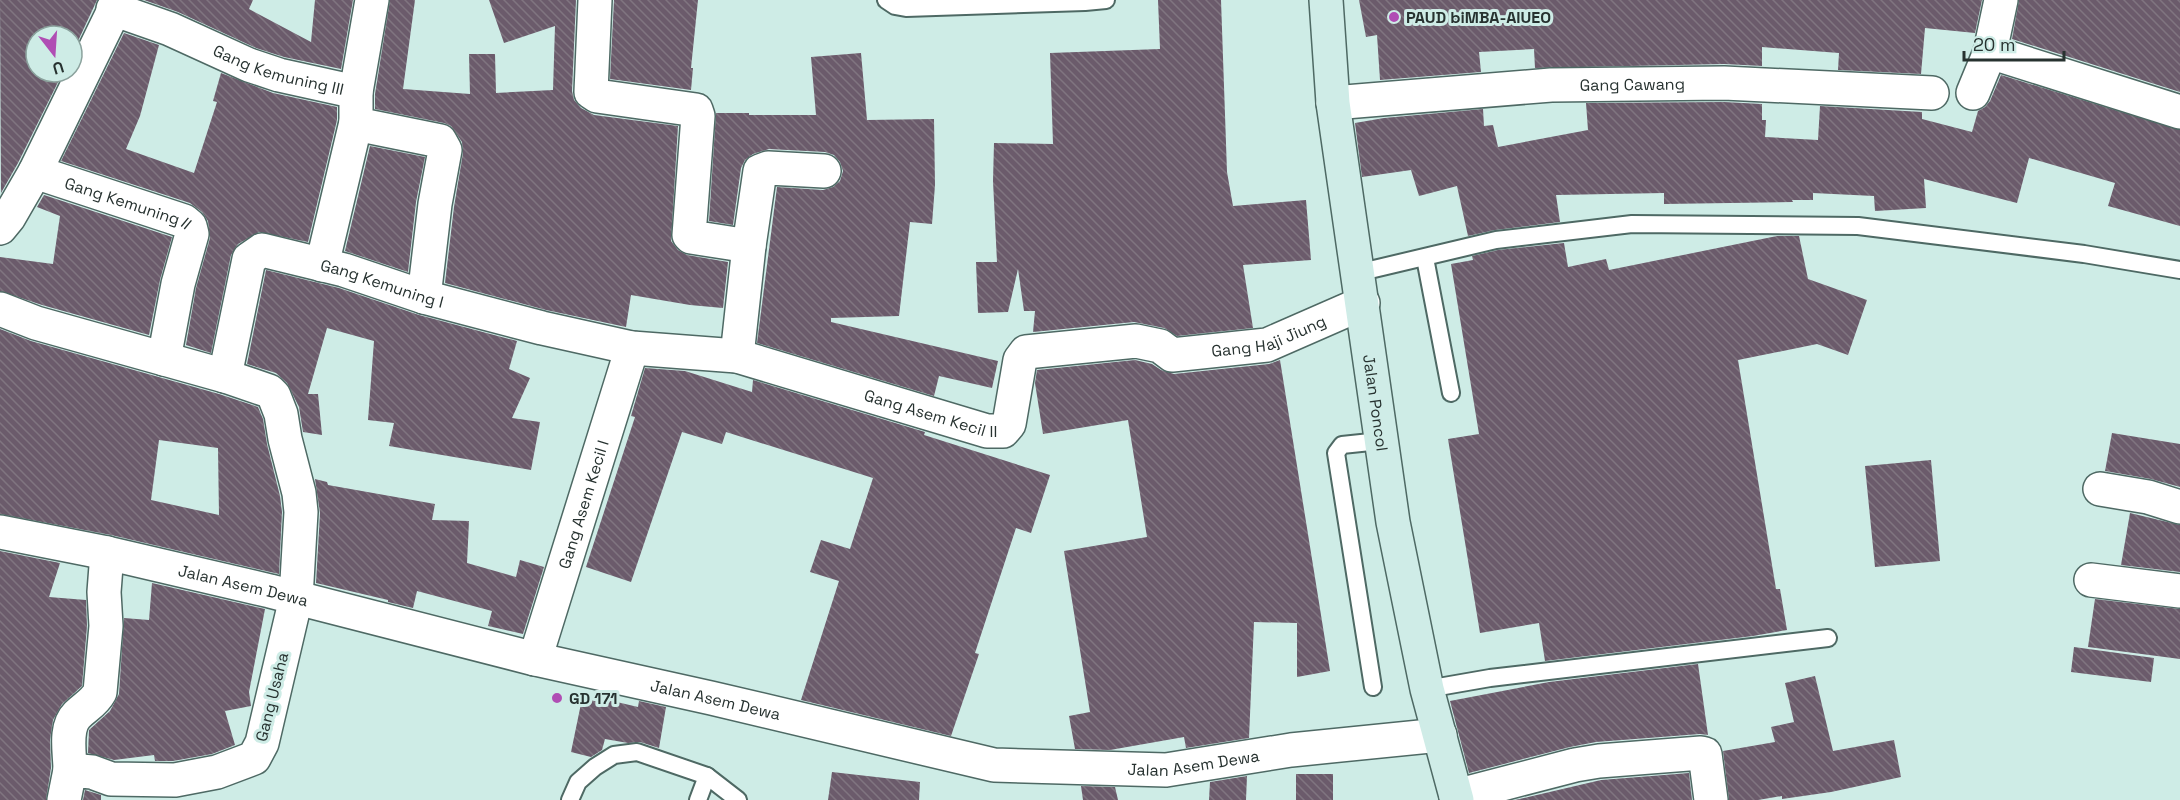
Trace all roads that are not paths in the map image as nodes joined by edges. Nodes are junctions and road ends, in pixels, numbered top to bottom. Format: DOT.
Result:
graph roads {
  1 [pos="372,0"];
  2 [pos="595,0"];
  3 [pos="886,0"];
  4 [pos="1106,0"];
  5 [pos="1326,0"];
  6 [pos="2001,0"];
  7 [pos="116,5"];
  8 [pos="1990,52"];
  9 [pos="1932,93"];
  10 [pos="1973,93"];
  11 [pos="1333,103"];
  12 [pos="356,107"];
  13 [pos="2180,111"];
  14 [pos="824,171"];
  15 [pos="35,172"];
  16 [pos="0,228"];
  17 [pos="749,246"];
  18 [pos="1425,258"];
  19 [pos="322,265"];
  20 [pos="2180,270"];
  21 [pos="1360,288"];
  22 [pos="424,297"];
  23 [pos="0,309"];
  24 [pos="632,348"];
  25 [pos="1172,355"];
  26 [pos="737,356"];
  27 [pos="164,359"];
  28 [pos="225,376"];
  29 [pos="1450,393"];
  30 [pos="1380,441"];
  31 [pos="2100,489"];
  32 [pos="2180,507"];
  33 [pos="0,532"];
  34 [pos="107,553"];
  35 [pos="2091,580"];
  36 [pos="2180,591"];
  37 [pos="296,598"];
  38 [pos="1828,638"];
  39 [pos="535,659"];
  40 [pos="1373,687"];
  41 [pos="1427,689"];
  42 [pos="1440,735"];
  43 [pos="707,777"];
  44 [pos="67,785"];
  45 [pos="1457,798"];
  46 [pos="570,800"];
  47 [pos="698,800"];
  48 [pos="738,800"];
  49 [pos="1711,800"];
  1 -- 12 [label="street"];
  2 -- 17 [label="street"];
  3 -- 4 [label="lane"];
  5 -- 11 [label="street, Jalan Poncol"];
  6 -- 8 [label="street"];
  7 -- 12 [label="street, Gang Kemuning III"];
  7 -- 15 [label="street"];
  8 -- 10 [label="street"];
  8 -- 13 [label="street"];
  9 -- 11 [label="street, Gang Cawang"];
  11 -- 21 [label="street, Jalan Poncol"];
  12 -- 19 [label="street"];
  12 -- 22 [label="street, Gang Kemuning III"];
  14 -- 17 [label="street"];
  15 -- 16 [label="street"];
  15 -- 27 [label="street, Gang Kemuning II"];
  17 -- 26 [label="street"];
  18 -- 20 [label="lane"];
  18 -- 21 [label="lane"];
  18 -- 29 [label="lane"];
  19 -- 22 [label="street, Gang Kemuning I"];
  19 -- 28 [label="street, Gang Kemuning I"];
  21 -- 25 [label="street, Gang Haji Jiung"];
  21 -- 30 [label="street, Jalan Poncol"];
  22 -- 24 [label="street, Gang Kemuning I"];
  23 -- 27 [label="street"];
  24 -- 26 [label="street, Gang Asem Kecil II"];
  24 -- 39 [label="street, Gang Asem Kecil I"];
  25 -- 26 [label="street, Gang Asem Kecil II"];
  27 -- 28 [label="street"];
  28 -- 37 [label="street"];
  30 -- 40 [label="lane"];
  30 -- 41 [label="street, Jalan Poncol"];
  31 -- 32 [label="street"];
  33 -- 34 [label="street, Jalan Asem Dewa"];
  34 -- 37 [label="street, Jalan Asem Dewa"];
  34 -- 44 [label="street"];
  35 -- 36 [label="street"];
  37 -- 39 [label="street, Jalan Asem Dewa"];
  37 -- 44 [label="street, Gang Usaha"];
  38 -- 41 [label="lane"];
  39 -- 42 [label="street, Jalan Asem Dewa"];
  41 -- 42 [label="street, Jalan Poncol"];
  42 -- 45 [label="street, Jalan Poncol"];
  43 -- 46 [label="lane"];
  43 -- 47 [label="lane"];
  43 -- 48 [label="lane"];
  45 -- 49 [label="street"];
}
